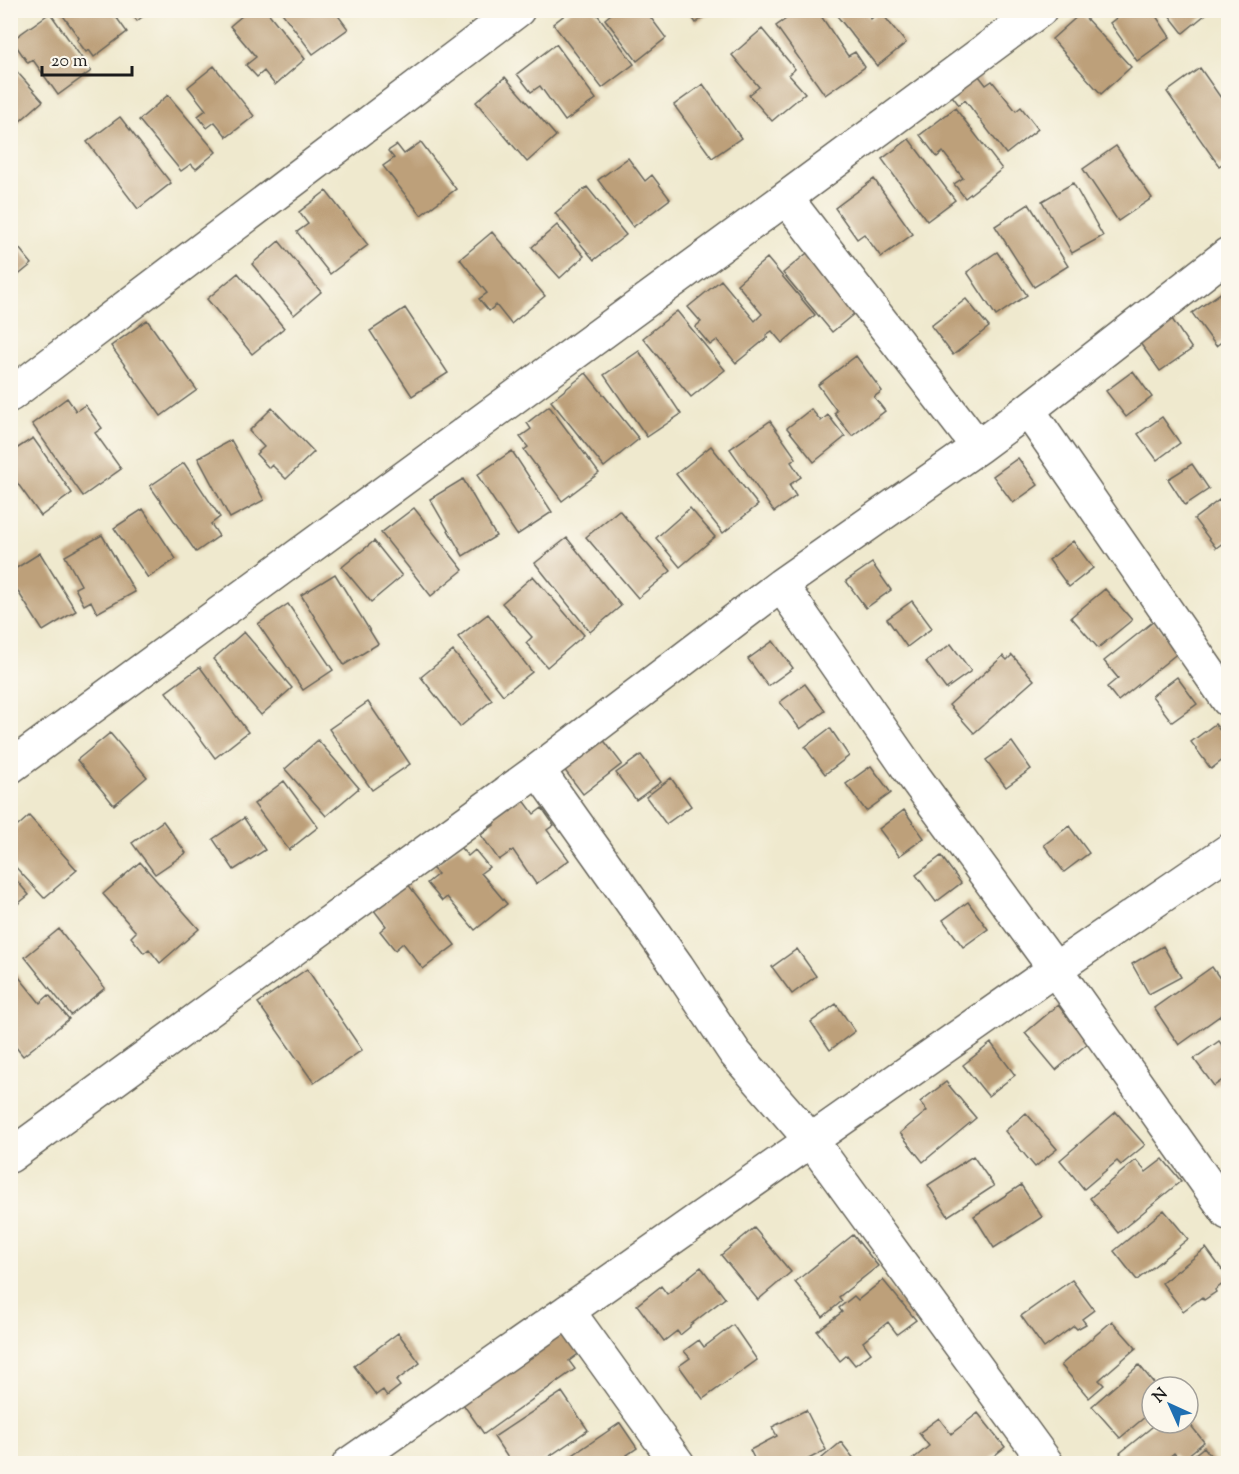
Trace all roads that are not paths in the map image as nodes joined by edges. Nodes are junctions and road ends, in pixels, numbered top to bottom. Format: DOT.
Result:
graph roads {
  1 [pos="518,10"];
  2 [pos="1040,10"];
  3 [pos="786,198"];
  4 [pos="1228,254"];
  5 [pos="10,395"];
  6 [pos="1028,410"];
  7 [pos="978,447"];
  8 [pos="781,585"];
  9 [pos="1228,700"];
  10 [pos="10,767"];
  11 [pos="538,770"];
  12 [pos="1228,851"];
  13 [pos="1055,969"];
  14 [pos="811,1140"];
  15 [pos="10,1155"];
  16 [pos="1228,1213"];
  17 [pos="568,1311"];
  18 [pos="349,1464"];
  19 [pos="678,1464"];
  20 [pos="1047,1464"];
  1 -- 5 [label="street"];
  2 -- 3 [label="street"];
  3 -- 7 [label="street"];
  3 -- 10 [label="street"];
  4 -- 6 [label="street"];
  6 -- 7 [label="street"];
  6 -- 9 [label="street"];
  7 -- 8 [label="street"];
  8 -- 11 [label="street"];
  8 -- 13 [label="street"];
  11 -- 14 [label="street"];
  11 -- 15 [label="street"];
  12 -- 13 [label="street"];
  13 -- 14 [label="street"];
  13 -- 16 [label="street"];
  14 -- 17 [label="street"];
  14 -- 20 [label="street"];
  17 -- 18 [label="street"];
  17 -- 19 [label="street"];
}
